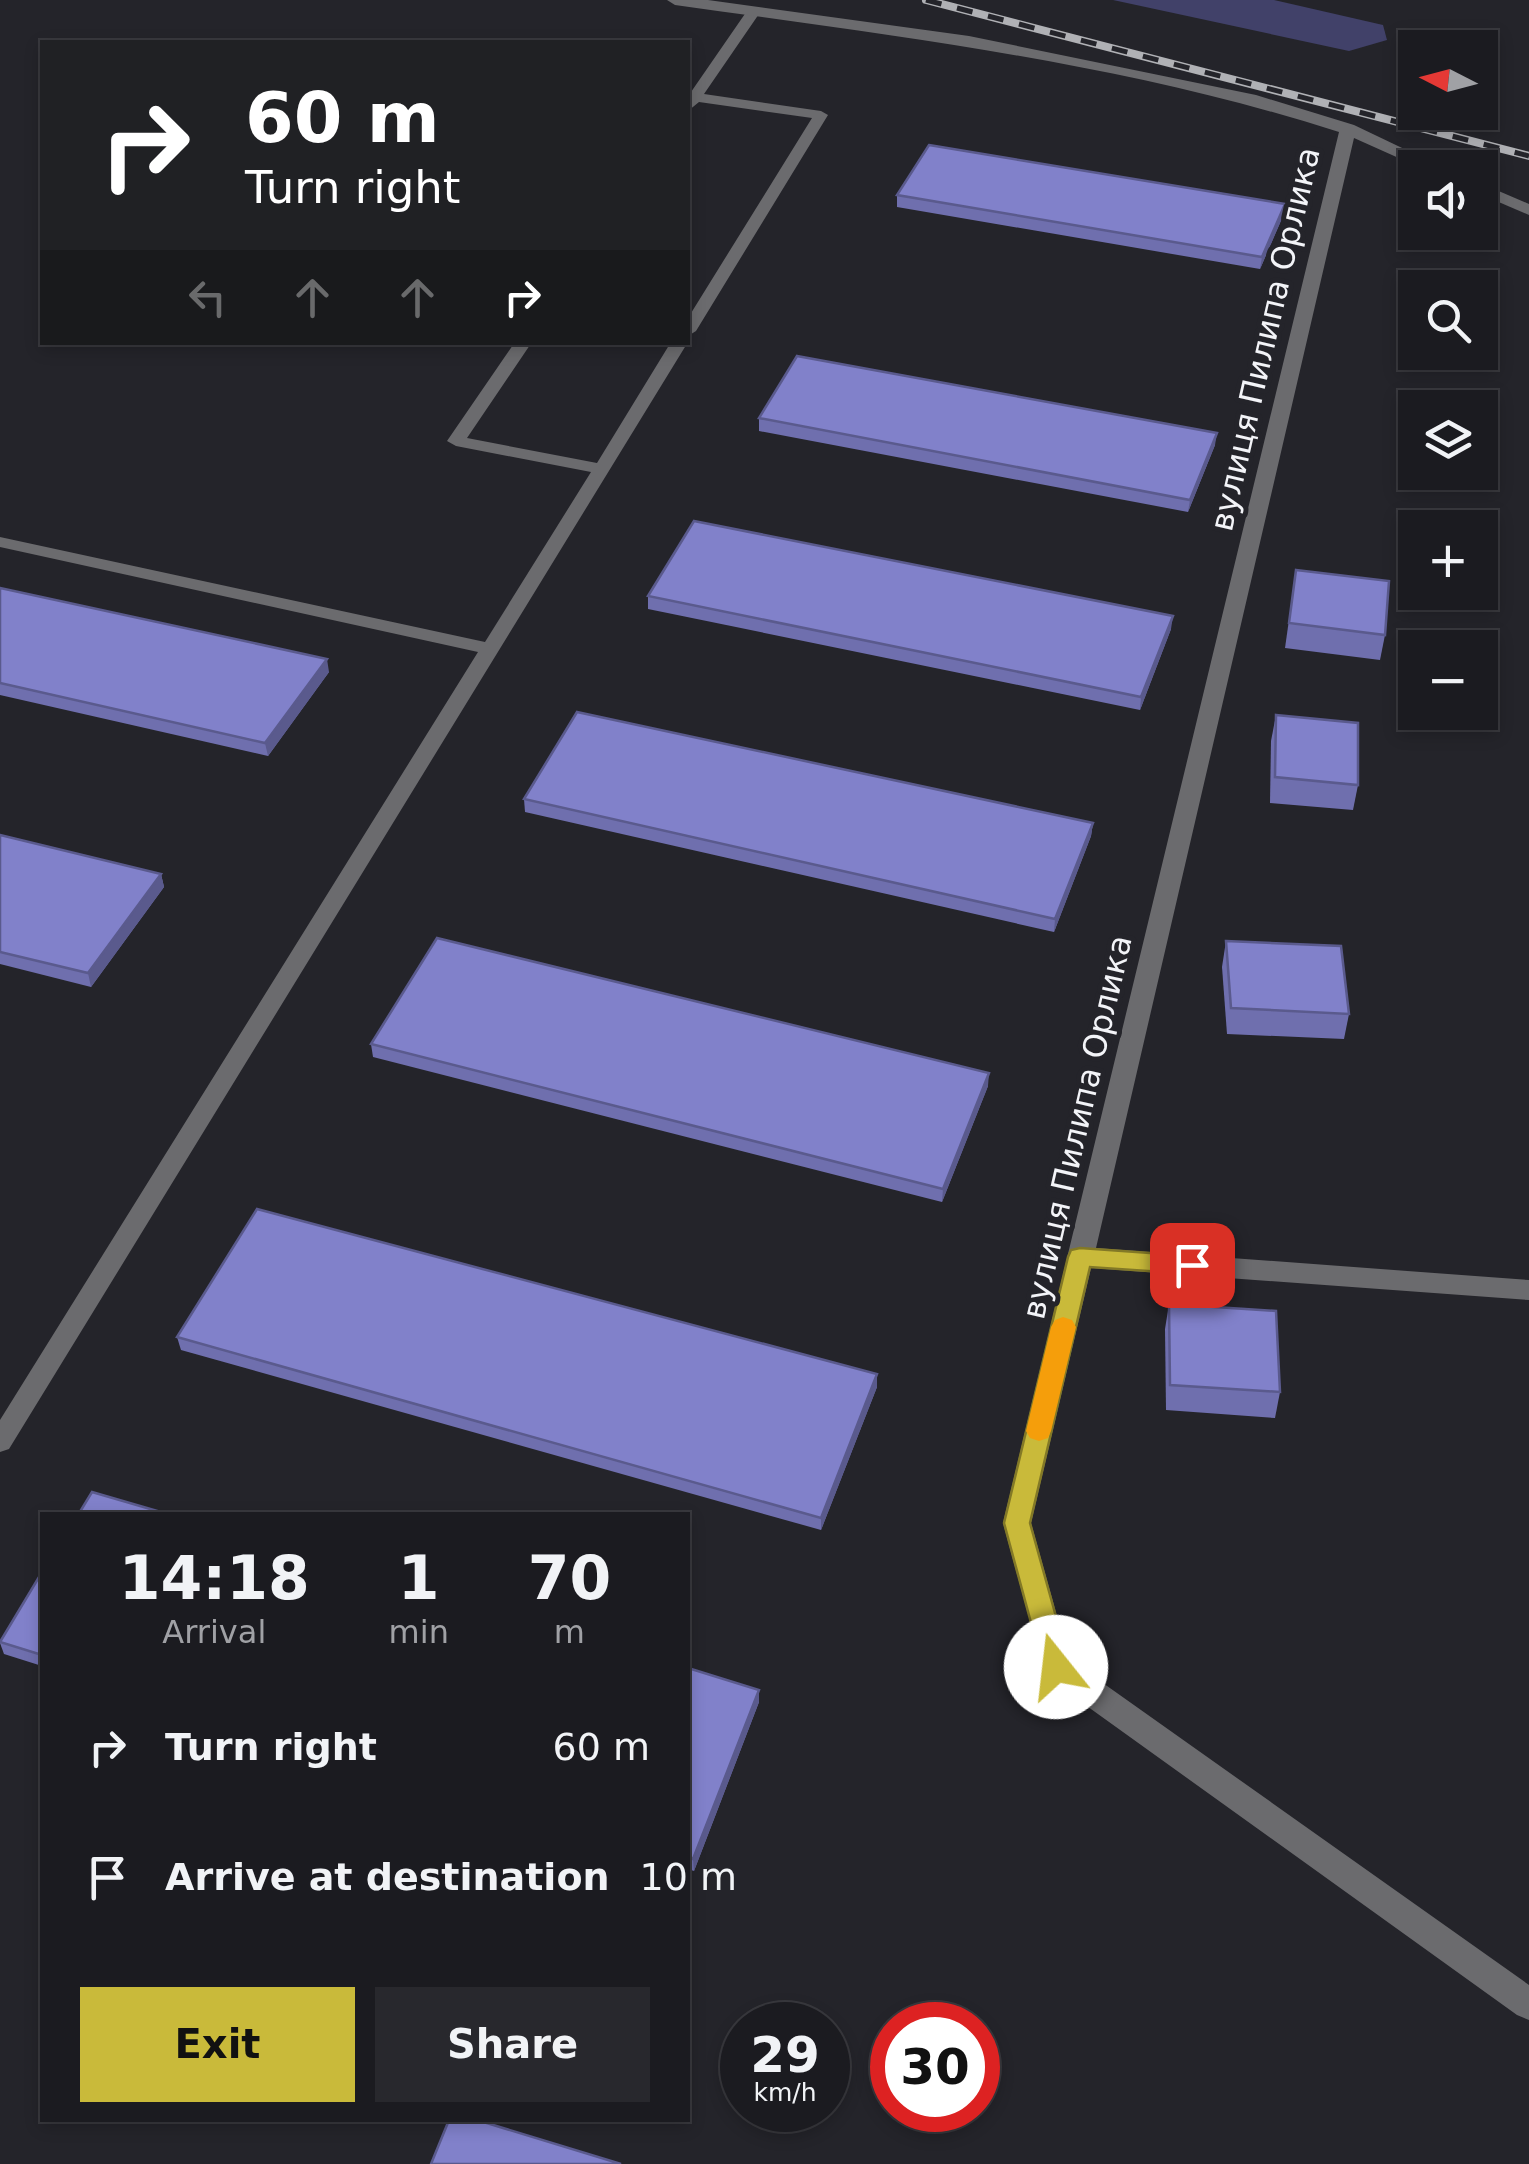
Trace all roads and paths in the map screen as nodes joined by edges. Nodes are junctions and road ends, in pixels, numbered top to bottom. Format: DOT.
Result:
graph roads {
  1 [pos="675,0"];
  2 [pos="754,11"];
  3 [pos="690,100"];
  4 [pos="1348,130"];
  5 [pos="1398,152"];
  6 [pos="1498,196"];
  7 [pos="1529,210"];
  8 [pos="690,328"];
  9 [pos="522,345"];
  10 [pos="678,345"];
  11 [pos="602,469"];
  12 [pos="0,542"];
  13 [pos="490,649"];
  14 [pos="1080,1257"];
  15 [pos="1529,1290"];
  16 [pos="0,1442"];
  17 [pos="1529,2004"];
  1 -- 2 [label="street"];
  2 -- 3 [label="lane"];
  2 -- 4 [label="street"];
  3 -- 8 [label="lane"];
  4 -- 5 [label="street, вулиця Пилипа Орлика"];
  4 -- 14 [label="street, вулиця Пилипа Орлика"];
  6 -- 7 [label="street"];
  9 -- 11 [label="lane"];
  10 -- 11 [label="lane"];
  11 -- 13 [label="lane"];
  12 -- 13 [label="lane"];
  13 -- 16 [label="lane"];
  14 -- 15 [label="street"];
  14 -- 17 [label="street, вулиця Пилипа Орлика"];
}
